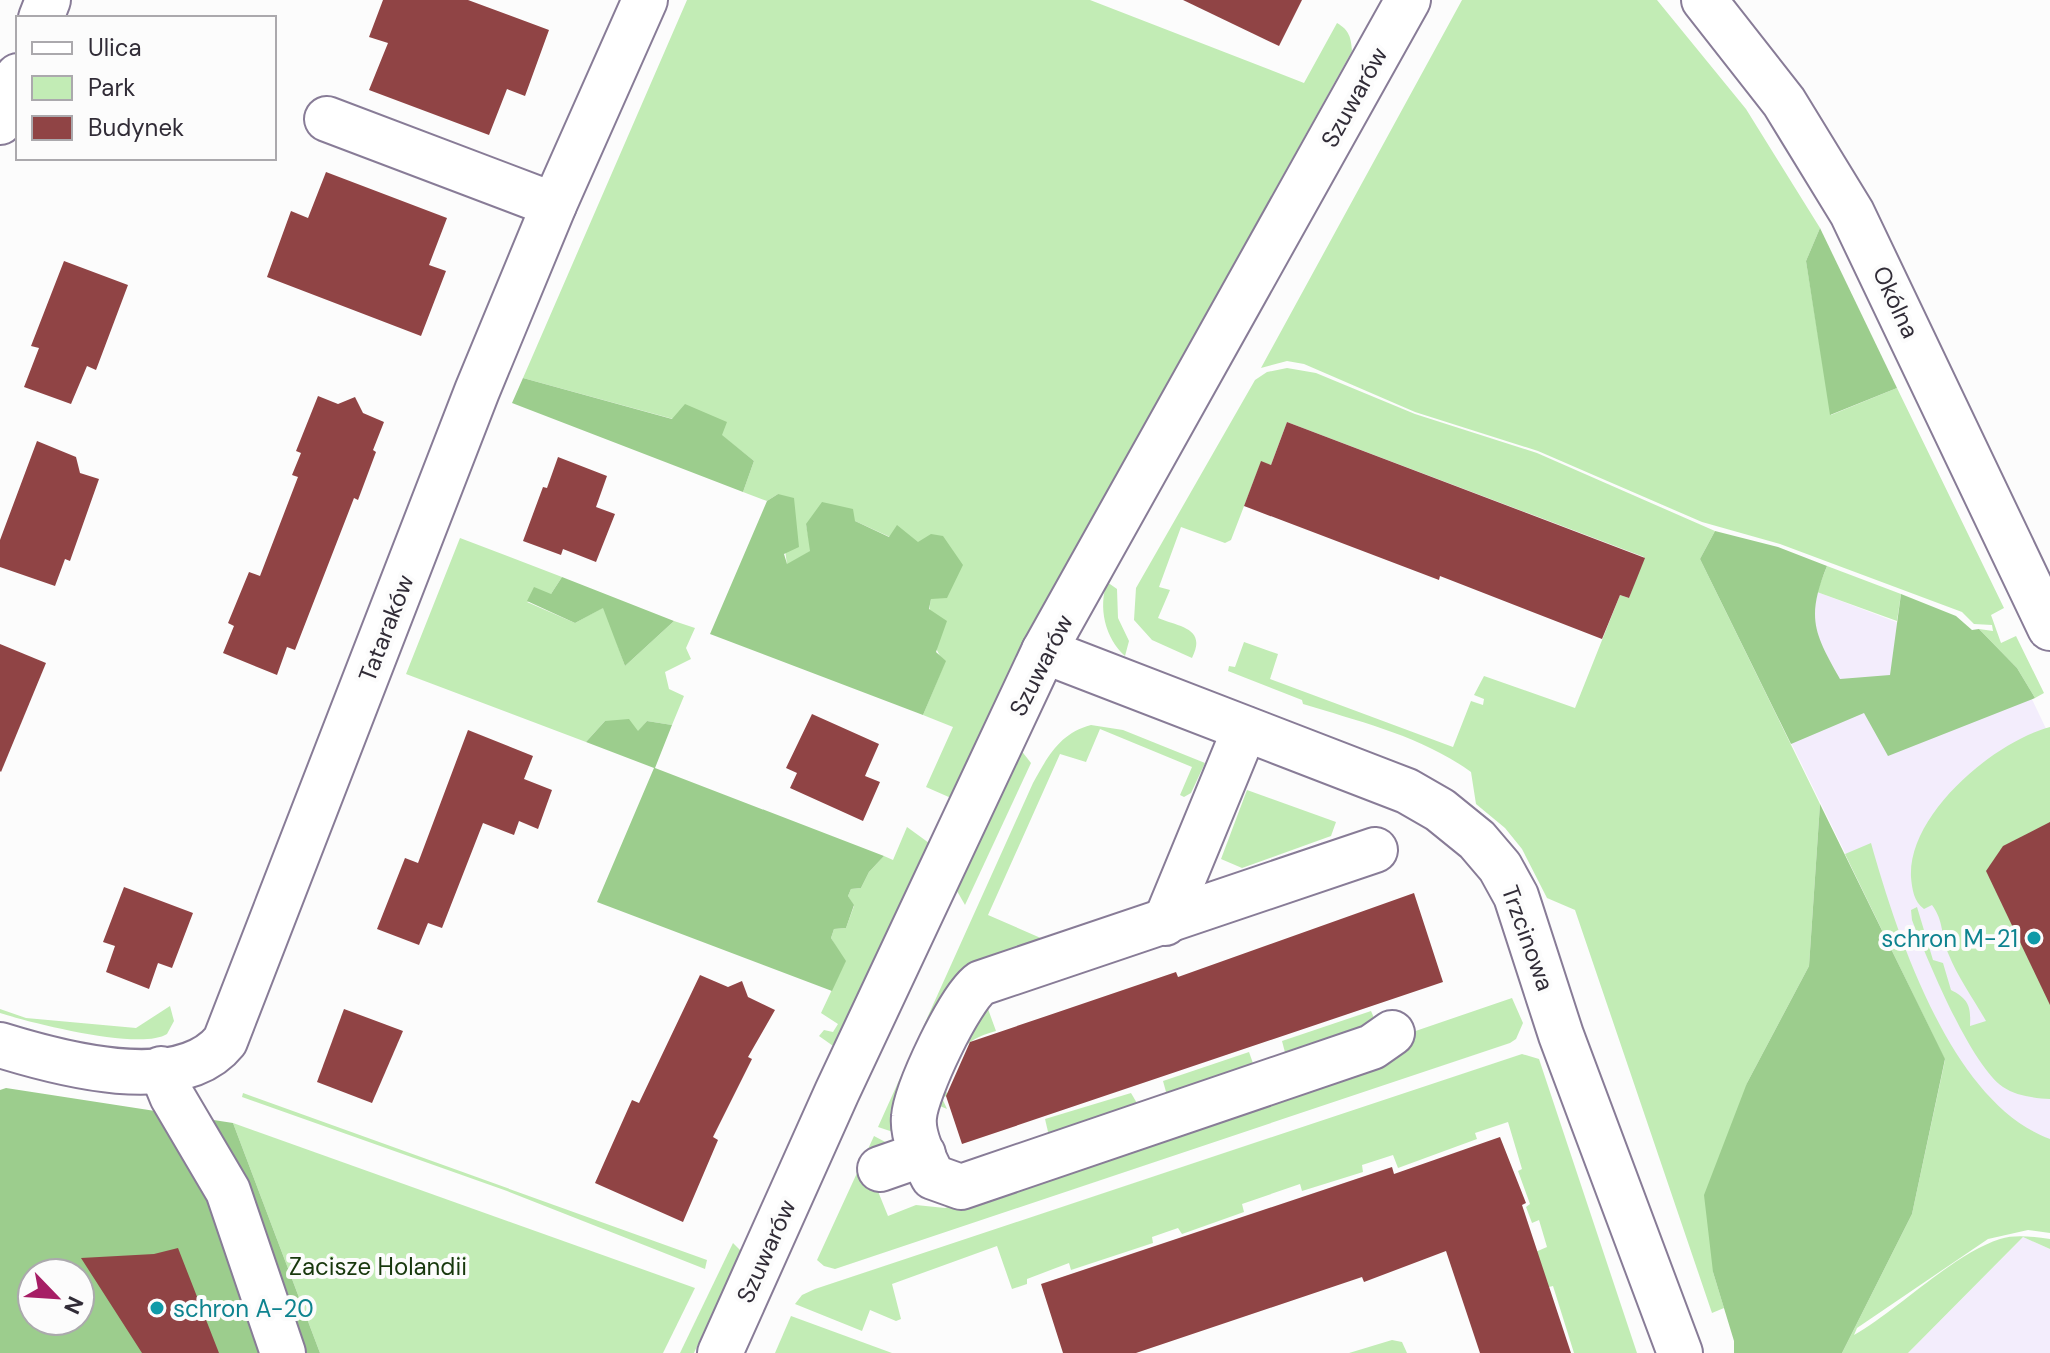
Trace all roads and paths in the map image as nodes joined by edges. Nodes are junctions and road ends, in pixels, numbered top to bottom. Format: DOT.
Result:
graph roads {
  1 [pos="645,0"];
  2 [pos="1408,0"];
  3 [pos="1704,0"];
  4 [pos="16,81"];
  5 [pos="327,119"];
  6 [pos="0,122"];
  7 [pos="554,205"];
  8 [pos="2050,628"];
  9 [pos="1044,651"];
  10 [pos="1245,729"];
  11 [pos="1375,850"];
  12 [pos="1165,923"];
  13 [pos="1392,1033"];
  14 [pos="0,1045"];
  15 [pos="161,1069"];
  16 [pos="923,1154"];
  17 [pos="880,1169"];
  18 [pos="283,1353"];
  19 [pos="720,1353"];
  20 [pos="1680,1353"];
  1 -- 7 [label="street, Tataraków"];
  2 -- 9 [label="street, Szuwarów"];
  3 -- 8 [label="street, Okólna"];
  4 -- 6 [label="street"];
  5 -- 7 [label="street"];
  7 -- 15 [label="street, Tataraków"];
  9 -- 10 [label="street, Trzcinowa"];
  9 -- 19 [label="street, Szuwarów"];
  10 -- 12 [label="street"];
  10 -- 20 [label="street, Trzcinowa"];
  11 -- 12 [label="street"];
  12 -- 16 [label="street"];
  13 -- 16 [label="street"];
  14 -- 15 [label="street, Tataraków"];
  15 -- 18 [label="street"];
  16 -- 17 [label="street"];
}
